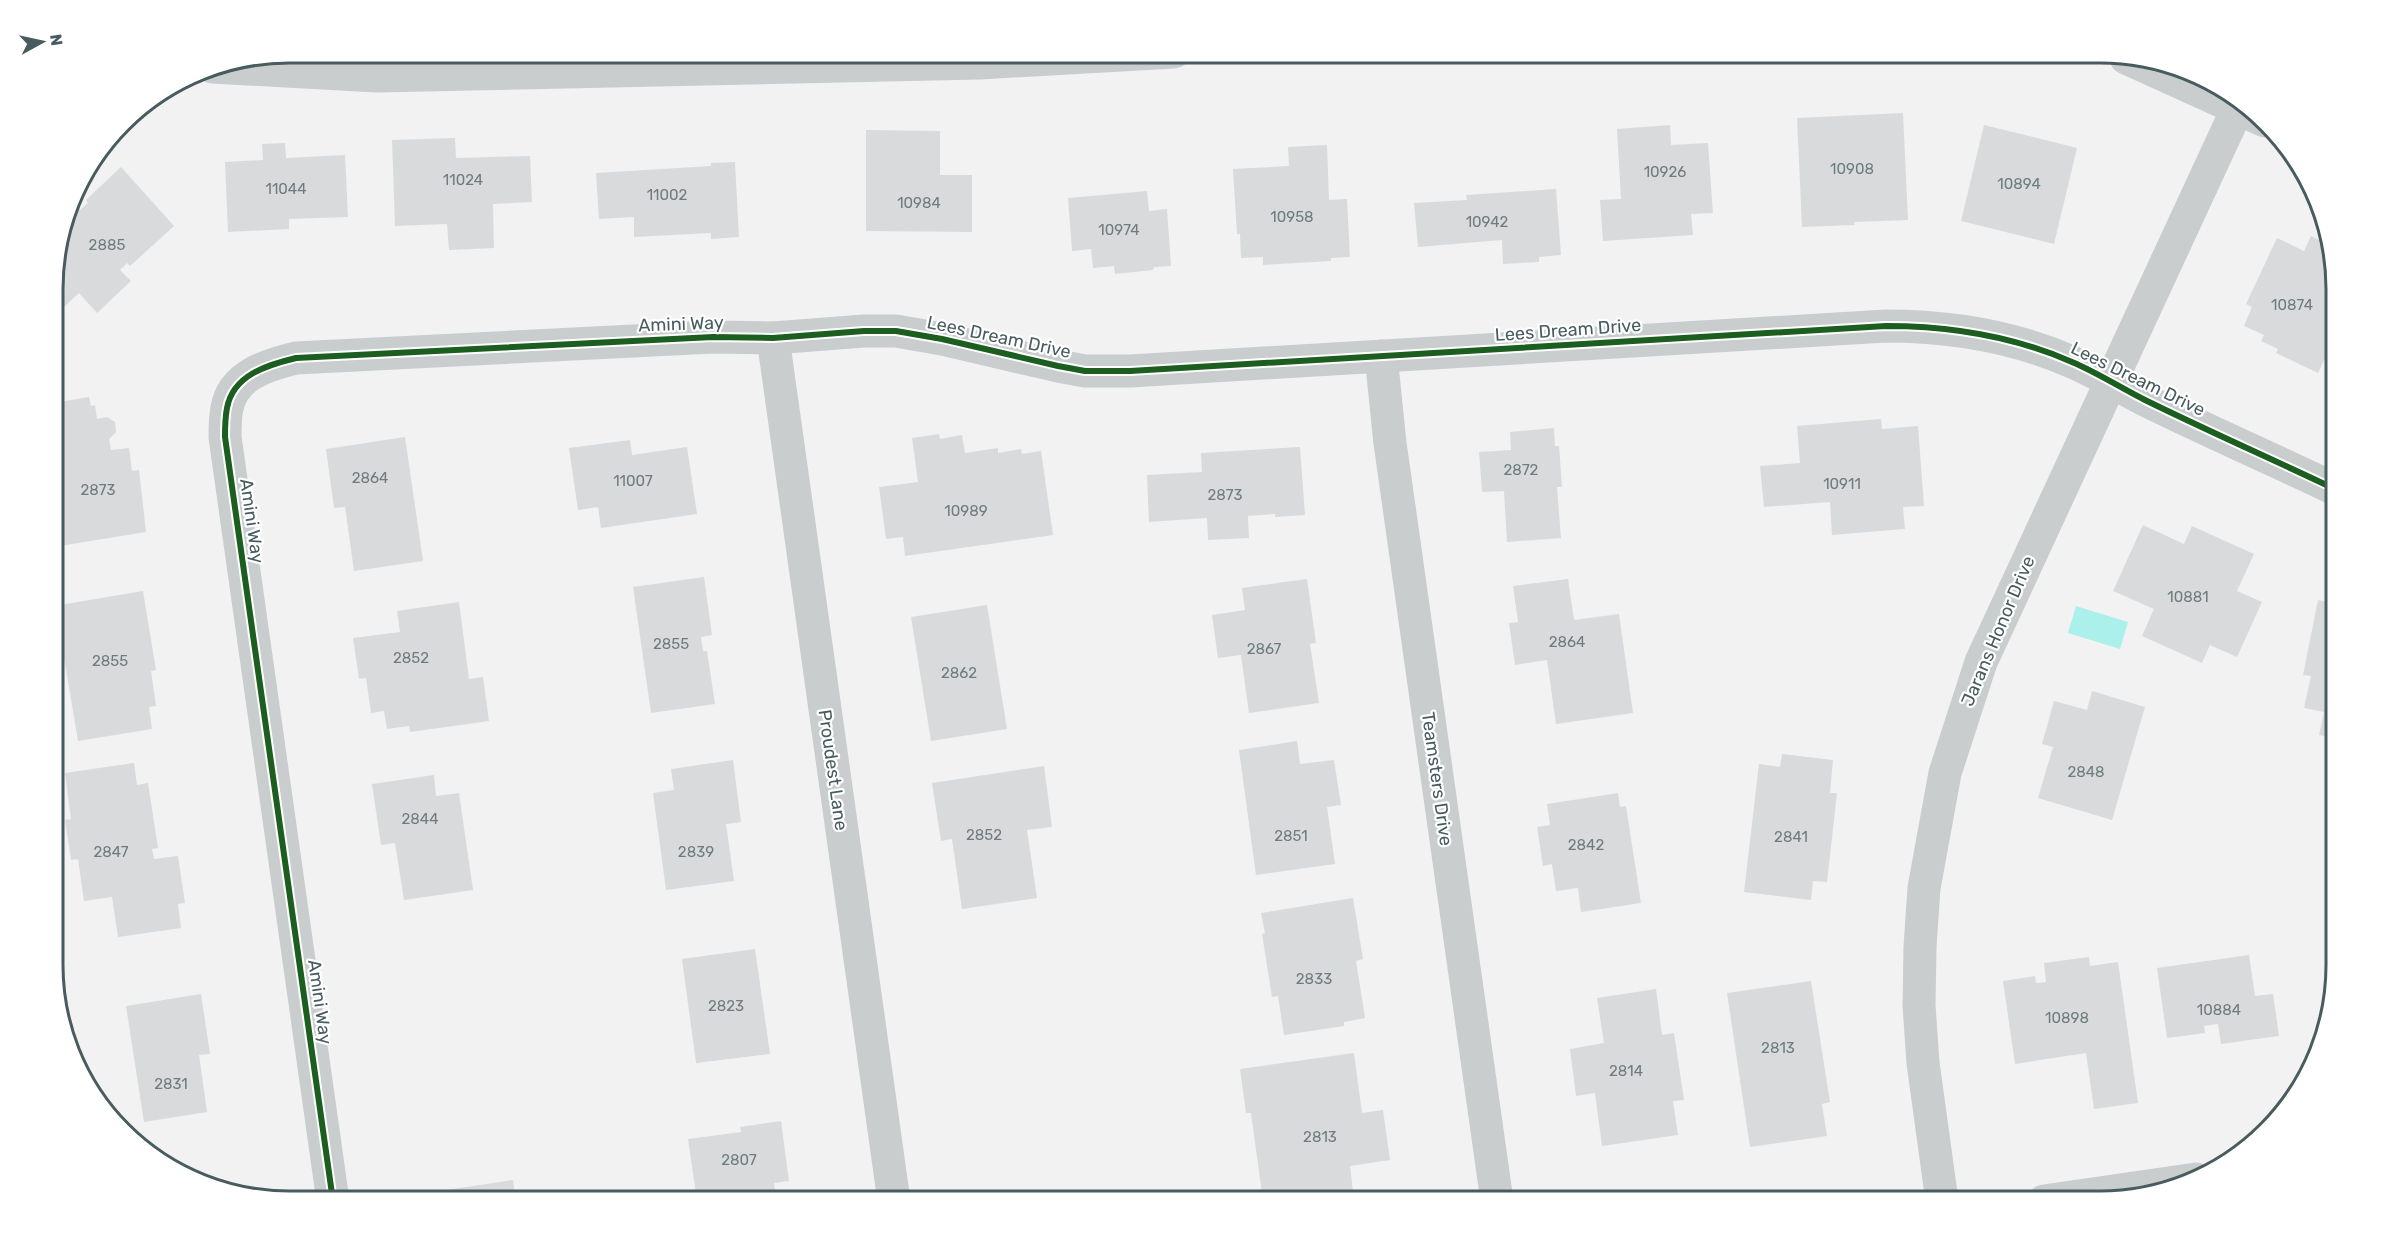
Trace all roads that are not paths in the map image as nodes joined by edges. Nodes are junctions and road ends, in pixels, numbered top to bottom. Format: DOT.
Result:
graph roads {
  1 [pos="980,63"];
  2 [pos="240,68"];
  3 [pos="2152,69"];
  4 [pos="2224,100"];
  5 [pos="2245,116"];
  6 [pos="773,338"];
  7 [pos="1381,356"];
  8 [pos="2111,381"];
  9 [pos="2326,485"];
  10 [pos="2148,1186"];
  11 [pos="331,1191"];
  12 [pos="893,1191"];
  13 [pos="1496,1191"];
  14 [pos="1941,1191"];
  15 [pos="2113,1191"];
  1 -- 2 [label="street"];
  3 -- 4 [label="street"];
  5 -- 8 [label="street, Jarans Honor Drive"];
  6 -- 7 [label="street, Lees Dream Drive"];
  6 -- 11 [label="street, Amini Way"];
  6 -- 12 [label="street, Proudest Lane"];
  7 -- 8 [label="street, Lees Dream Drive"];
  7 -- 13 [label="street, Teamsters Drive"];
  8 -- 9 [label="street, Lees Dream Drive"];
  8 -- 14 [label="street, Jarans Honor Drive"];
  10 -- 15 [label="street"];
}
